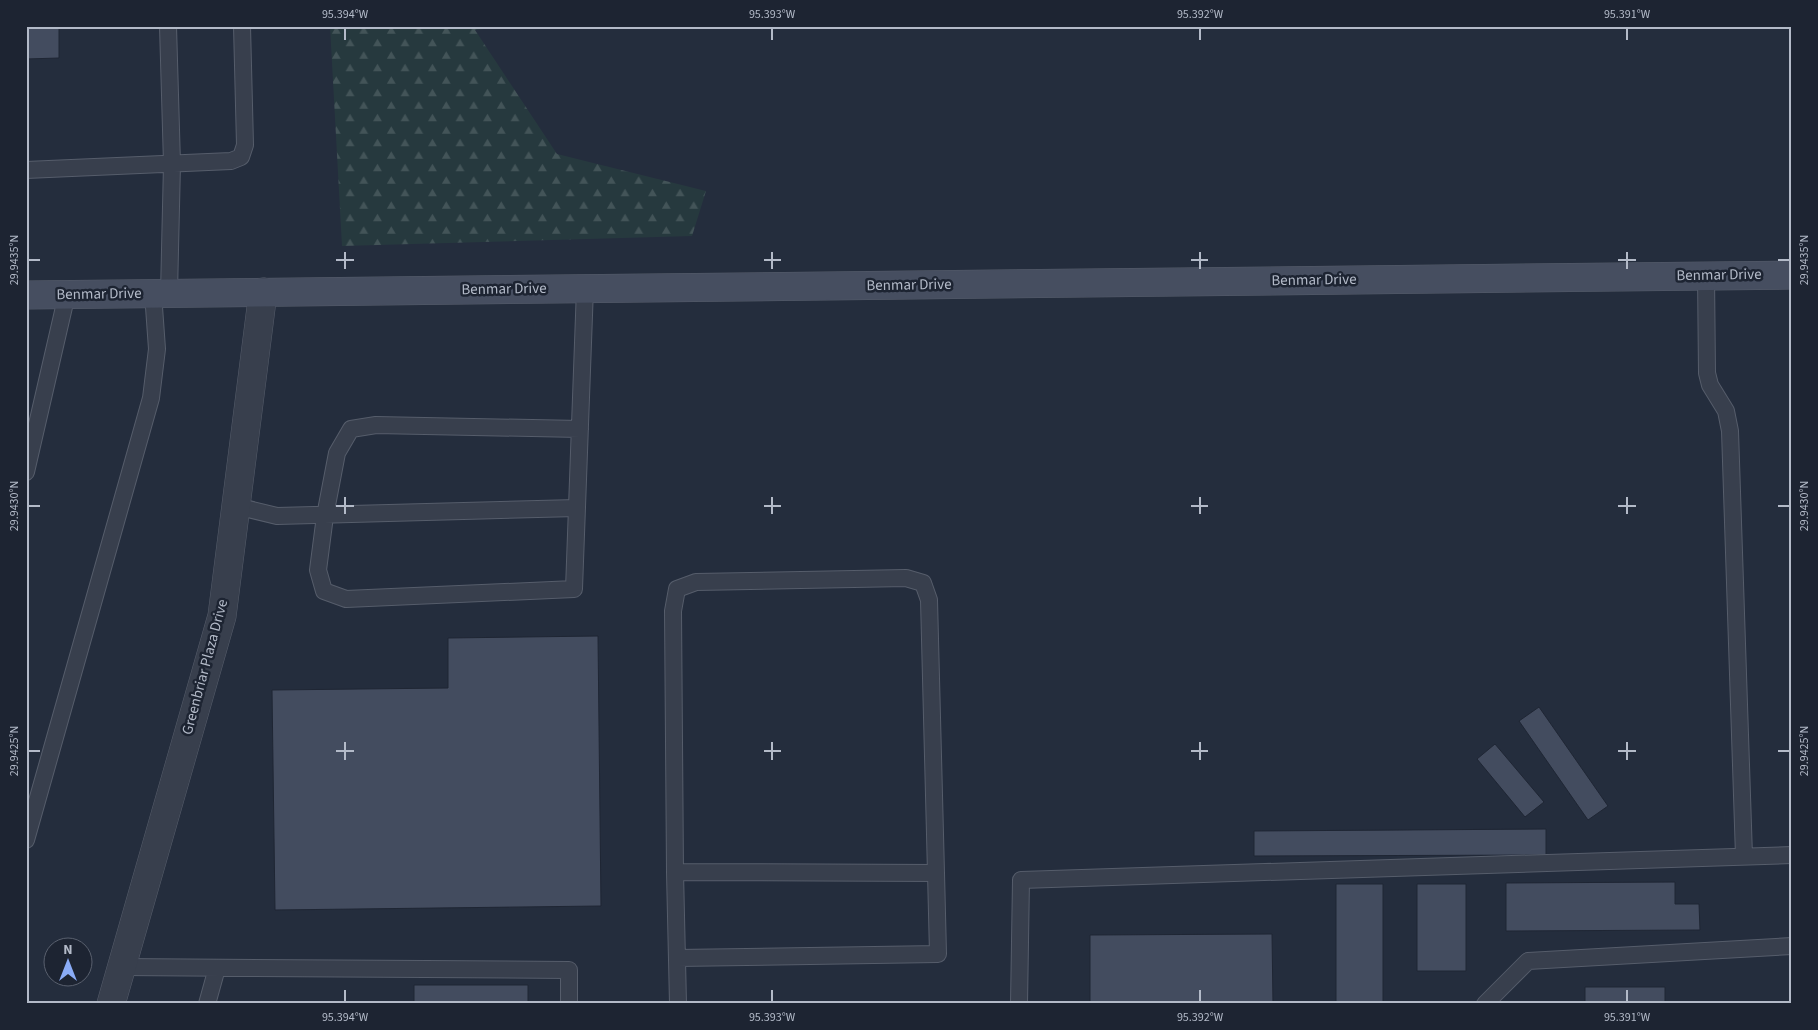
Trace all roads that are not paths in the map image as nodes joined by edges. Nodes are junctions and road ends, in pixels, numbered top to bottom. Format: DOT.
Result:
graph roads {
  1 [pos="168,26"];
  2 [pos="242,26"];
  3 [pos="172,164"];
  4 [pos="26,170"];
  5 [pos="1792,275"];
  6 [pos="1706,276"];
  7 [pos="585,288"];
  8 [pos="264,292"];
  9 [pos="161,293"];
  10 [pos="67,294"];
  11 [pos="26,295"];
  12 [pos="580,429"];
  13 [pos="26,472"];
  14 [pos="236,506"];
  15 [pos="577,508"];
  16 [pos="325,516"];
  17 [pos="26,840"];
  18 [pos="1792,855"];
  19 [pos="1744,856"];
  20 [pos="675,872"];
  21 [pos="936,873"];
  22 [pos="1792,946"];
  23 [pos="677,958"];
  24 [pos="121,967"];
  25 [pos="217,968"];
  26 [pos="111,1004"];
  27 [pos="207,1004"];
  28 [pos="569,1004"];
  29 [pos="678,1004"];
  30 [pos="1019,1004"];
  31 [pos="1485,1004"];
  1 -- 3 [label="lane"];
  2 -- 3 [label="lane"];
  3 -- 4 [label="lane"];
  3 -- 9 [label="lane"];
  5 -- 6 [label="street, Benmar Drive"];
  6 -- 7 [label="street, Benmar Drive"];
  6 -- 19 [label="lane"];
  7 -- 8 [label="street, Benmar Drive"];
  7 -- 12 [label="lane"];
  8 -- 9 [label="street, Benmar Drive"];
  8 -- 14 [label="street, Greenbriar Plaza Drive"];
  9 -- 10 [label="street, Benmar Drive"];
  9 -- 17 [label="lane"];
  10 -- 11 [label="street, Benmar Drive"];
  10 -- 13 [label="lane"];
  12 -- 15 [label="lane"];
  12 -- 16 [label="lane"];
  14 -- 16 [label="lane"];
  14 -- 24 [label="street, Greenbriar Plaza Drive"];
  15 -- 16 [label="lane"];
  15 -- 16 [label="lane"];
  18 -- 19 [label="lane"];
  19 -- 30 [label="lane"];
  20 -- 21 [label="lane"];
  20 -- 21 [label="lane"];
  20 -- 23 [label="lane"];
  21 -- 23 [label="lane"];
  22 -- 31 [label="lane"];
  23 -- 29 [label="lane"];
  24 -- 25 [label="lane"];
  24 -- 26 [label="street, Greenbriar Plaza Drive"];
  25 -- 27 [label="lane"];
  25 -- 28 [label="lane"];
}
